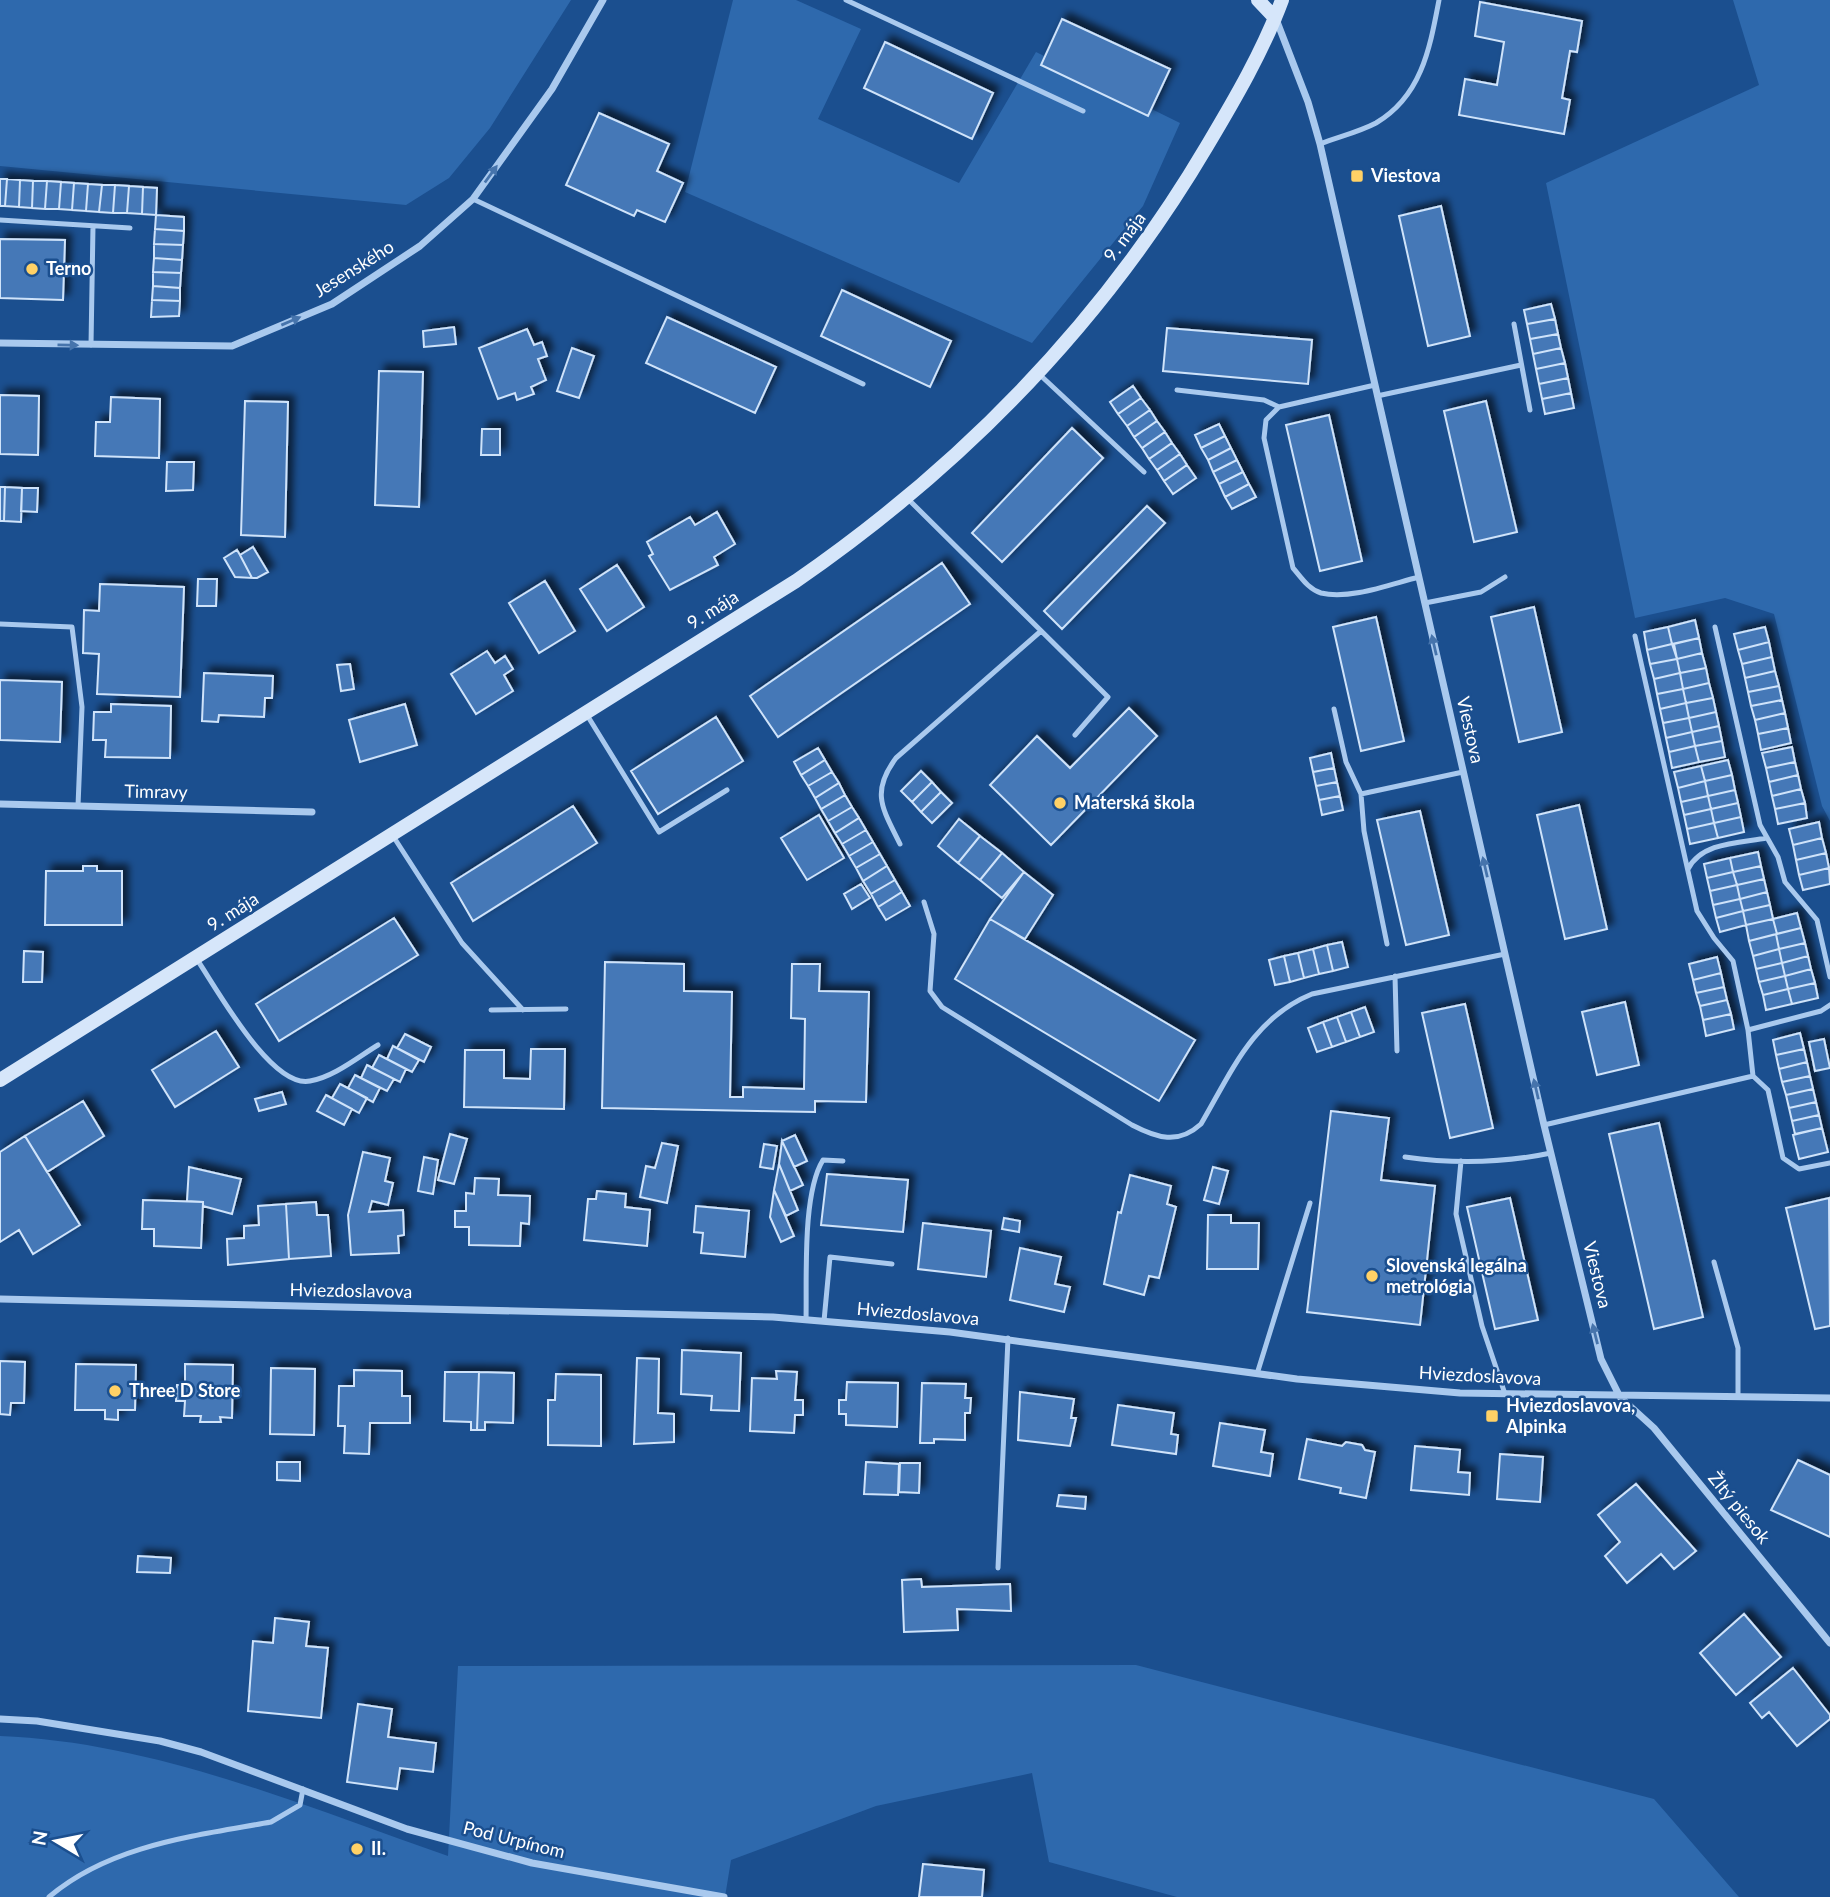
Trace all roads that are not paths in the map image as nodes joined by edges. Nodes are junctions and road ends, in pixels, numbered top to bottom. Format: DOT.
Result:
graph roads {
  1 [pos="603,0"];
  2 [pos="846,0"];
  3 [pos="1258,0"];
  4 [pos="1282,0"];
  5 [pos="1439,0"];
  6 [pos="1275,18"];
  7 [pos="1083,111"];
  8 [pos="1320,144"];
  9 [pos="472,199"];
  10 [pos="0,220"];
  11 [pos="93,226"];
  12 [pos="130,228"];
  13 [pos="1514,324"];
  14 [pos="0,343"];
  15 [pos="91,345"];
  16 [pos="1521,366"];
  17 [pos="1038,373"];
  18 [pos="863,384"];
  19 [pos="1375,385"];
  20 [pos="1177,390"];
  21 [pos="1377,397"];
  22 [pos="1279,407"];
  23 [pos="1530,410"];
  24 [pos="1144,472"];
  25 [pos="908,499"];
  26 [pos="1419,577"];
  27 [pos="1505,577"];
  28 [pos="1425,604"];
  29 [pos="0,624"];
  30 [pos="1714,626"];
  31 [pos="1041,631"];
  32 [pos="1635,636"];
  33 [pos="1334,709"];
  34 [pos="586,713"];
  35 [pos="1075,735"];
  36 [pos="1463,772"];
  37 [pos="727,790"];
  38 [pos="1361,794"];
  39 [pos="0,804"];
  40 [pos="78,806"];
  41 [pos="312,812"];
  42 [pos="392,835"];
  43 [pos="1767,838"];
  44 [pos="900,844"];
  45 [pos="1688,869"];
  46 [pos="924,902"];
  47 [pos="1387,944"];
  48 [pos="1505,954"];
  49 [pos="196,958"];
  50 [pos="1395,976"];
  51 [pos="1830,977"];
  52 [pos="1830,1005"];
  53 [pos="491,1010"];
  54 [pos="523,1010"];
  55 [pos="566,1010"];
  56 [pos="1821,1011"];
  57 [pos="1830,1014"];
  58 [pos="1748,1030"];
  59 [pos="378,1045"];
  60 [pos="1397,1051"];
  61 [pos="1753,1076"];
  62 [pos="0,1080"];
  63 [pos="1544,1125"];
  64 [pos="1551,1153"];
  65 [pos="1405,1157"];
  66 [pos="843,1161"];
  67 [pos="1461,1161"];
  68 [pos="1830,1163"];
  69 [pos="1310,1203"];
  70 [pos="1714,1262"];
  71 [pos="892,1264"];
  72 [pos="0,1298"];
  73 [pos="806,1320"];
  74 [pos="824,1321"];
  75 [pos="1008,1338"];
  76 [pos="1257,1374"];
  77 [pos="1505,1394"];
  78 [pos="1620,1396"];
  79 [pos="1738,1397"];
  80 [pos="1830,1398"];
  81 [pos="998,1568"];
  82 [pos="1830,1643"];
  83 [pos="0,1719"];
  84 [pos="303,1789"];
  85 [pos="49,1897"];
  86 [pos="724,1897"];
  9 -- 1 [label="street, Jesenského, one-way"];
  2 -- 7 [label="lane"];
  3 -- 6 [label="main road"];
  4 -- 6 [label="main road, 9. mája"];
  5 -- 8 [label="lane"];
  6 -- 8 [label="street, Viestova"];
  6 -- 17 [label="main road, 9. mája"];
  8 -- 19 [label="street, Viestova"];
  15 -- 9 [label="street, Jesenského, one-way"];
  9 -- 18 [label="lane"];
  10 -- 11 [label="lane"];
  11 -- 12 [label="lane"];
  11 -- 15 [label="lane"];
  13 -- 16 [label="lane"];
  14 -- 15 [label="street, Jesenského, one-way"];
  16 -- 21 [label="lane"];
  16 -- 23 [label="lane"];
  17 -- 24 [label="lane"];
  17 -- 25 [label="main road, 9. mája"];
  19 -- 21 [label="street, Viestova"];
  19 -- 22 [label="lane"];
  20 -- 22 [label="lane"];
  21 -- 26 [label="street, Viestova"];
  22 -- 26 [label="lane"];
  25 -- 31 [label="lane"];
  25 -- 34 [label="main road, 9. mája"];
  26 -- 28 [label="street, Viestova"];
  27 -- 28 [label="lane"];
  36 -- 28 [label="street, Viestova, one-way"];
  29 -- 40 [label="lane"];
  30 -- 43 [label="lane"];
  31 -- 35 [label="lane"];
  31 -- 44 [label="lane"];
  32 -- 45 [label="lane"];
  33 -- 38 [label="lane"];
  34 -- 37 [label="lane"];
  34 -- 42 [label="main road, 9. mája"];
  36 -- 38 [label="lane"];
  48 -- 36 [label="street, Viestova, one-way"];
  38 -- 47 [label="lane"];
  39 -- 40 [label="street, Timravy"];
  40 -- 41 [label="street, Timravy"];
  42 -- 49 [label="main road, 9. mája"];
  42 -- 54 [label="lane"];
  43 -- 45 [label="lane"];
  43 -- 51 [label="lane"];
  45 -- 58 [label="lane"];
  46 -- 50 [label="lane"];
  48 -- 50 [label="lane"];
  63 -- 48 [label="street, Viestova, one-way"];
  49 -- 59 [label="lane"];
  49 -- 62 [label="main road, 9. mája"];
  50 -- 60 [label="lane"];
  52 -- 56 [label="lane"];
  53 -- 54 [label="lane"];
  54 -- 55 [label="lane"];
  56 -- 57 [label="lane"];
  56 -- 58 [label="lane"];
  58 -- 61 [label="lane"];
  61 -- 63 [label="lane"];
  61 -- 68 [label="lane"];
  63 -- 64 [label="street, Viestova"];
  64 -- 67 [label="lane"];
  78 -- 64 [label="street, Viestova, one-way"];
  65 -- 67 [label="lane"];
  66 -- 73 [label="lane"];
  67 -- 77 [label="lane"];
  69 -- 76 [label="lane"];
  70 -- 79 [label="lane"];
  71 -- 74 [label="lane"];
  72 -- 73 [label="street, Hviezdoslavova"];
  73 -- 74 [label="street, Hviezdoslavova"];
  74 -- 75 [label="street, Hviezdoslavova"];
  75 -- 76 [label="street, Hviezdoslavova"];
  75 -- 81 [label="lane"];
  76 -- 77 [label="street, Hviezdoslavova"];
  77 -- 78 [label="street, Hviezdoslavova"];
  78 -- 79 [label="street, Hviezdoslavova"];
  78 -- 82 [label="street, Žltý piesok"];
  79 -- 80 [label="street, Hviezdoslavova"];
  83 -- 84 [label="street, Pod Urpínom"];
  84 -- 85 [label="lane"];
  84 -- 86 [label="street, Pod Urpínom"];
}
